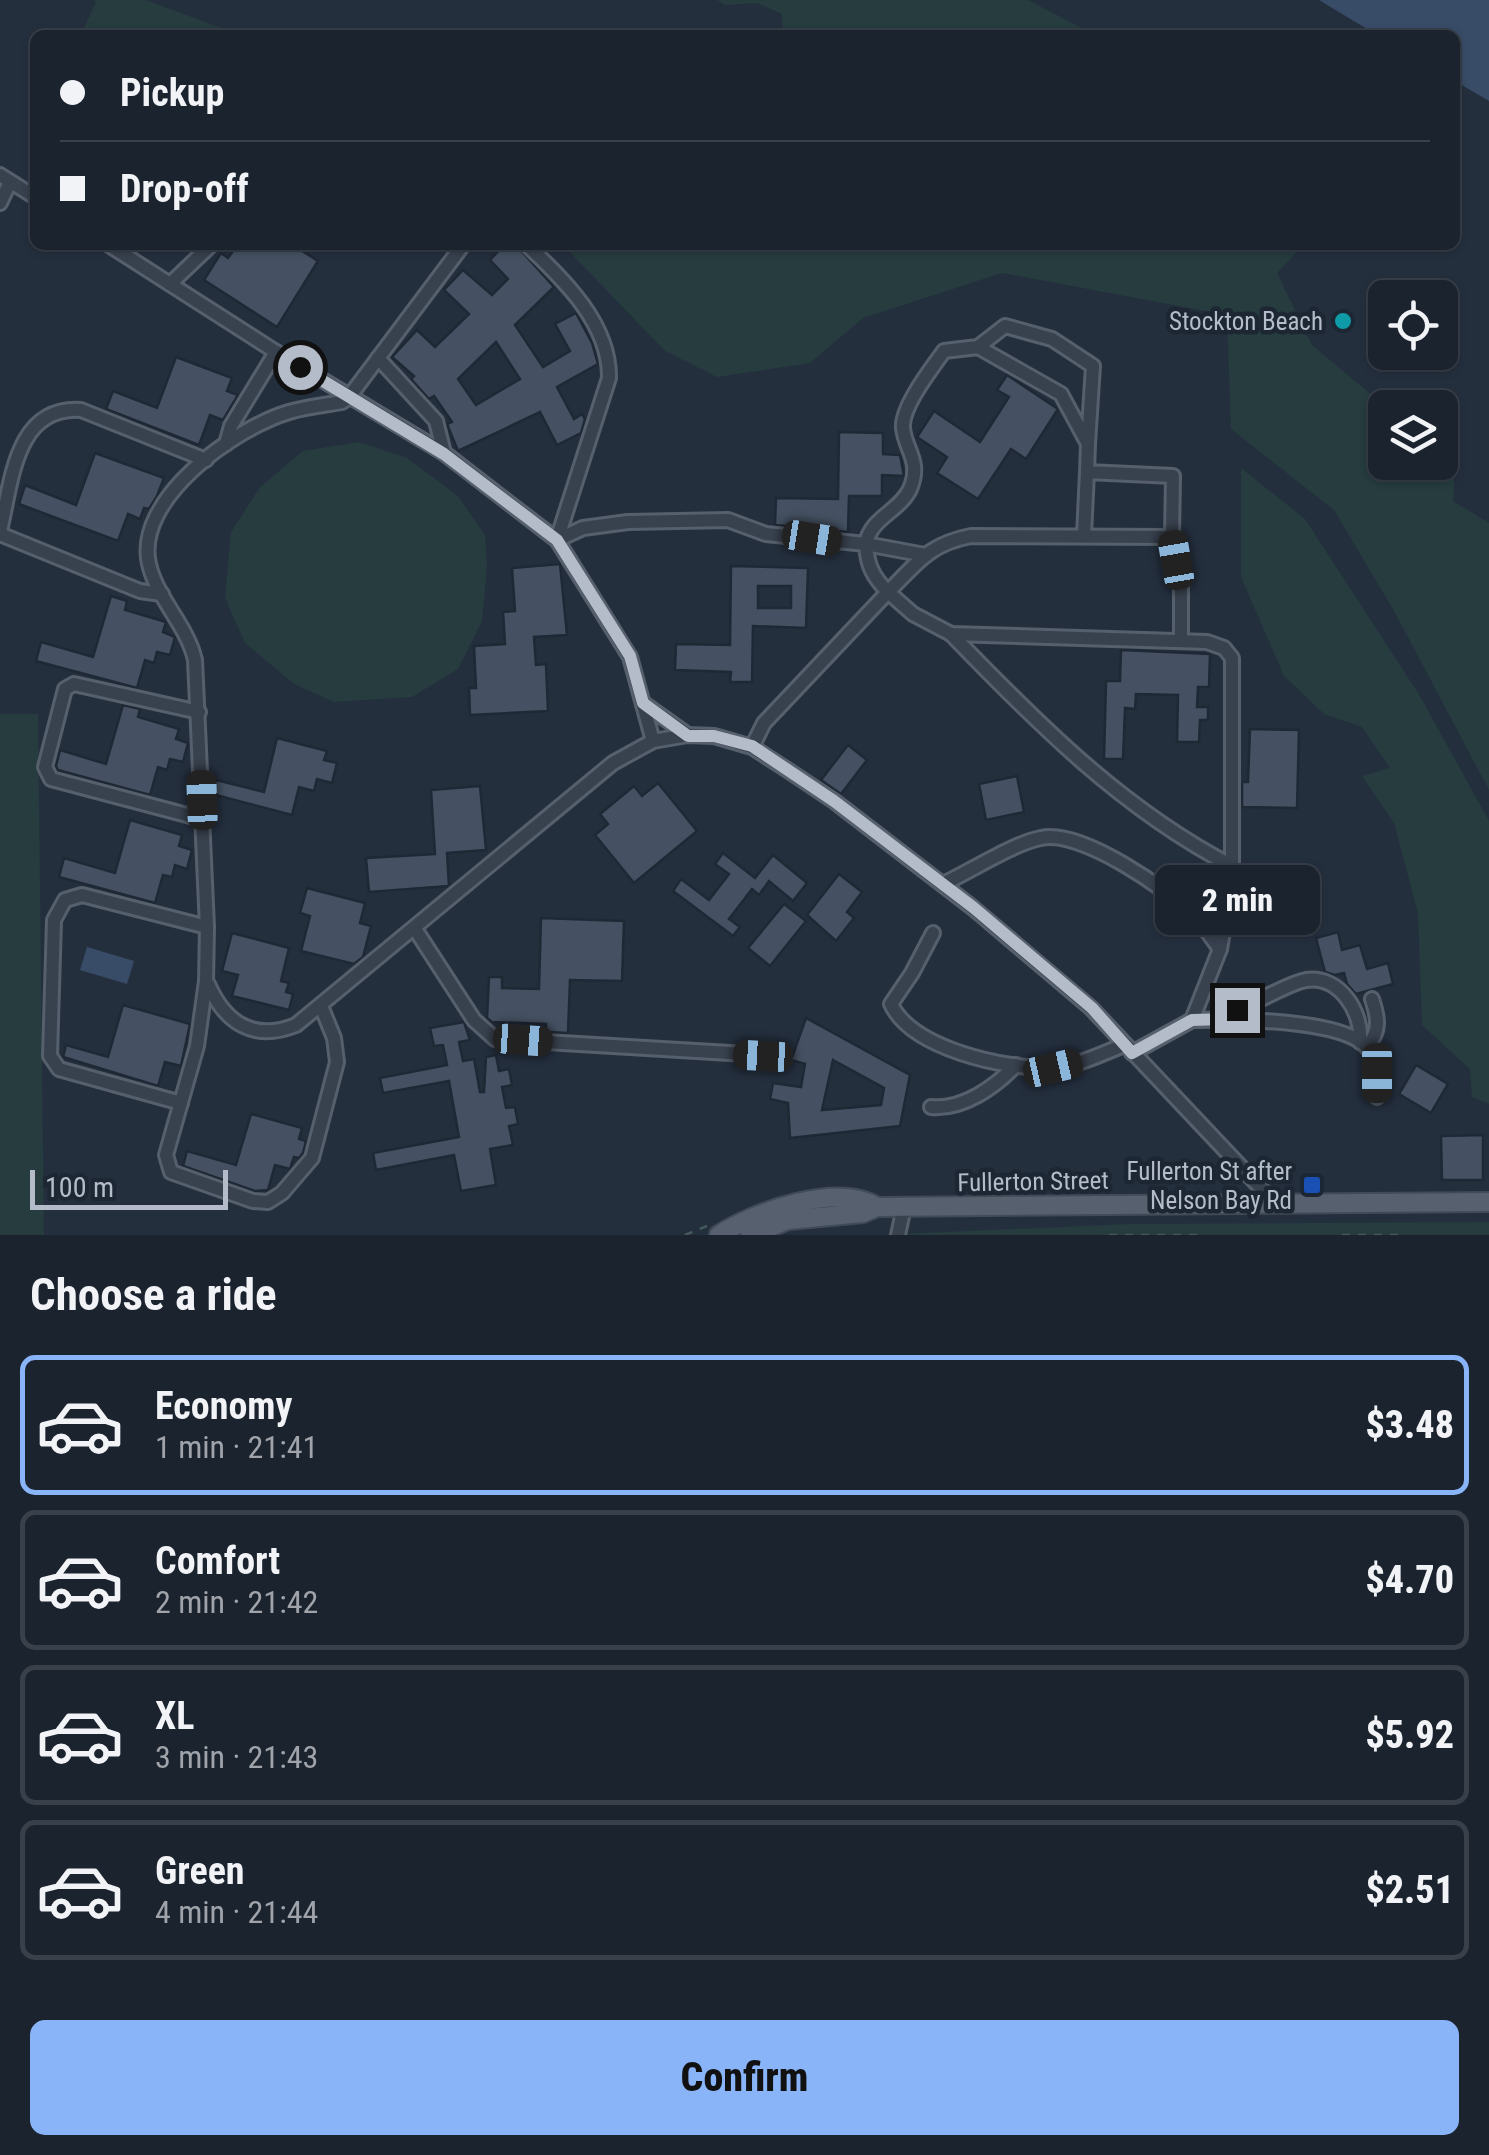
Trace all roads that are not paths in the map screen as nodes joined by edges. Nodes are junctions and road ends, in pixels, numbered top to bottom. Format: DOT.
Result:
graph roads {
  1 [pos="5,178"];
  2 [pos="30,195"];
  3 [pos="0,204"];
  4 [pos="117,250"];
  5 [pos="206,250"];
  6 [pos="459,250"];
  7 [pos="532,250"];
  8 [pos="170,284"];
  9 [pos="978,347"];
  10 [pos="276,352"];
  11 [pos="378,358"];
  12 [pos="349,397"];
  13 [pos="226,444"];
  14 [pos="1088,444"];
  15 [pos="444,454"];
  16 [pos="206,460"];
  17 [pos="1087,472"];
  18 [pos="0,532"];
  19 [pos="1084,536"];
  20 [pos="1172,537"];
  21 [pos="557,540"];
  22 [pos="866,544"];
  23 [pos="925,555"];
  24 [pos="888,592"];
  25 [pos="162,594"];
  26 [pos="951,634"];
  27 [pos="1181,641"];
  28 [pos="643,703"];
  29 [pos="199,712"];
  30 [pos="688,736"];
  31 [pos="653,741"];
  32 [pos="752,746"];
  33 [pos="202,819"];
  34 [pos="1232,866"];
  35 [pos="943,884"];
  36 [pos="208,928"];
  37 [pos="415,929"];
  38 [pos="932,933"];
  39 [pos="1220,948"];
  40 [pos="206,980"];
  41 [pos="1372,999"];
  42 [pos="321,1006"];
  43 [pos="224,1013"];
  44 [pos="1230,1019"];
  45 [pos="1192,1020"];
  46 [pos="1364,1044"];
  47 [pos="197,1046"];
  48 [pos="1128,1049"];
  49 [pos="763,1056"];
  50 [pos="1016,1065"];
  51 [pos="1377,1097"];
  52 [pos="181,1103"];
  53 [pos="932,1108"];
  54 [pos="1489,1202"];
  55 [pos="1275,1204"];
  56 [pos="877,1207"];
  57 [pos="904,1207"];
  58 [pos="719,1235"];
  59 [pos="750,1235"];
  60 [pos="898,1235"];
  1 -- 2 [label="lane"];
  1 -- 3 [label="lane"];
  4 -- 8 [label="lane"];
  5 -- 8 [label="lane"];
  6 -- 11 [label="lane"];
  7 -- 21 [label="lane"];
  8 -- 10 [label="lane"];
  9 -- 14 [label="lane"];
  9 -- 14 [label="lane"];
  9 -- 22 [label="lane"];
  10 -- 12 [label="lane"];
  10 -- 13 [label="lane"];
  11 -- 12 [label="lane"];
  11 -- 15 [label="lane"];
  12 -- 13 [label="lane"];
  12 -- 15 [label="lane"];
  13 -- 16 [label="lane"];
  14 -- 17 [label="lane"];
  15 -- 21 [label="lane"];
  16 -- 18 [label="lane"];
  16 -- 25 [label="lane"];
  17 -- 19 [label="lane"];
  17 -- 20 [label="lane"];
  18 -- 25 [label="lane"];
  19 -- 20 [label="lane"];
  19 -- 23 [label="lane"];
  20 -- 27 [label="lane"];
  21 -- 22 [label="lane"];
  21 -- 28 [label="lane"];
  22 -- 23 [label="lane"];
  22 -- 24 [label="lane"];
  23 -- 24 [label="lane"];
  24 -- 26 [label="lane"];
  24 -- 32 [label="lane"];
  25 -- 29 [label="lane"];
  26 -- 27 [label="lane"];
  26 -- 34 [label="lane"];
  27 -- 34 [label="lane"];
  28 -- 30 [label="lane"];
  28 -- 31 [label="lane"];
  29 -- 33 [label="lane"];
  29 -- 33 [label="lane"];
  30 -- 31 [label="lane"];
  30 -- 32 [label="lane"];
  31 -- 37 [label="lane"];
  32 -- 35 [label="lane"];
  33 -- 36 [label="lane"];
  34 -- 39 [label="lane"];
  35 -- 39 [label="lane"];
  35 -- 48 [label="lane"];
  36 -- 40 [label="lane"];
  36 -- 52 [label="lane"];
  37 -- 42 [label="lane"];
  37 -- 49 [label="lane"];
  38 -- 50 [label="lane"];
  39 -- 45 [label="lane"];
  40 -- 43 [label="lane"];
  40 -- 47 [label="lane"];
  41 -- 46 [label="lane"];
  42 -- 43 [label="lane"];
  42 -- 52 [label="lane"];
  43 -- 47 [label="lane"];
  44 -- 45 [label="lane"];
  44 -- 46 [label="lane"];
  44 -- 46 [label="lane"];
  45 -- 48 [label="lane"];
  46 -- 51 [label="lane"];
  47 -- 52 [label="lane"];
  48 -- 50 [label="lane"];
  48 -- 55 [label="lane"];
  50 -- 53 [label="lane"];
  54 -- 55 [label="main road, Fullerton Street"];
  55 -- 57 [label="main road, Fullerton Street"];
  56 -- 57 [label="main road, Fullerton Street"];
  56 -- 58 [label="main road, Fullerton Street"];
  56 -- 59 [label="main road, Fullerton Street"];
  57 -- 60 [label="lane"];
}
